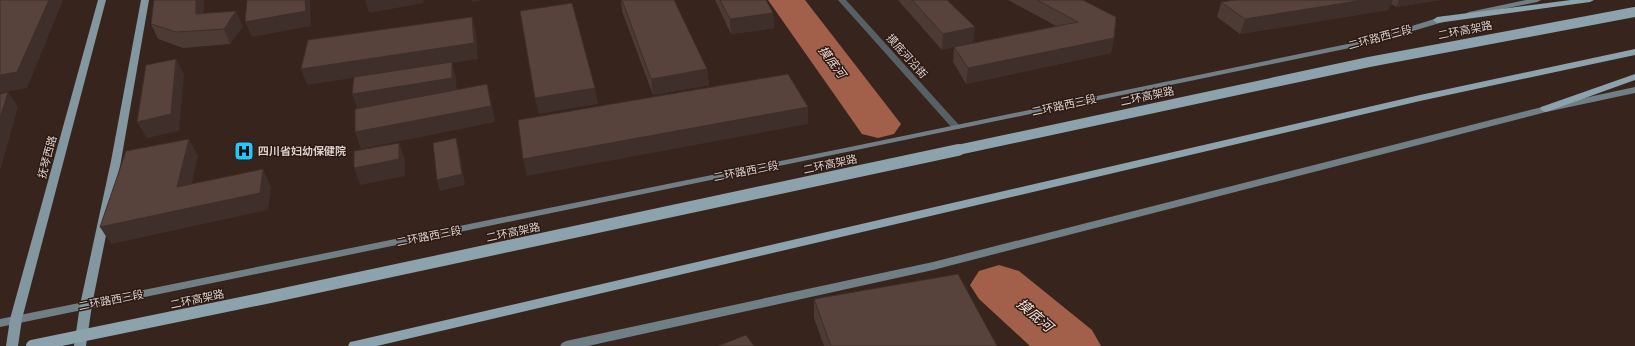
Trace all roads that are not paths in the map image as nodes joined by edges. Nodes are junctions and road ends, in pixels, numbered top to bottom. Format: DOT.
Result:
graph roads {
  1 [pos="102,0"];
  2 [pos="144,0"];
  3 [pos="842,0"];
  4 [pos="1537,0"];
  5 [pos="1590,0"];
  6 [pos="1635,12"];
  7 [pos="1437,20"];
  8 [pos="1635,52"];
  9 [pos="1635,77"];
  10 [pos="1635,90"];
  11 [pos="1546,109"];
  12 [pos="956,127"];
  13 [pos="86,305"];
  14 [pos="16,319"];
  15 [pos="0,322"];
  16 [pos="12,346"];
  17 [pos="32,346"];
  18 [pos="80,346"];
  19 [pos="355,346"];
  20 [pos="566,346"];
  1 -- 14 [label="main road, 抚琴西路"];
  2 -- 13 [label="main road"];
  3 -- 12 [label="street, 摸底河沿街"];
  4 -- 7 [label="main road, 二环路西三段"];
  5 -- 7 [label="highway"];
  6 -- 17 [label="highway, 二环高架路, bridge"];
  7 -- 12 [label="main road, 二环路西三段"];
  8 -- 19 [label="highway"];
  9 -- 11 [label="highway"];
  10 -- 11 [label="main road"];
  11 -- 20 [label="main road"];
  12 -- 13 [label="main road, 二环路西三段"];
  13 -- 14 [label="main road, 二环路西三段"];
  13 -- 18 [label="main road"];
  14 -- 15 [label="main road, 二环路西三段"];
  14 -- 16 [label="main road, 抚琴西路"];
}
